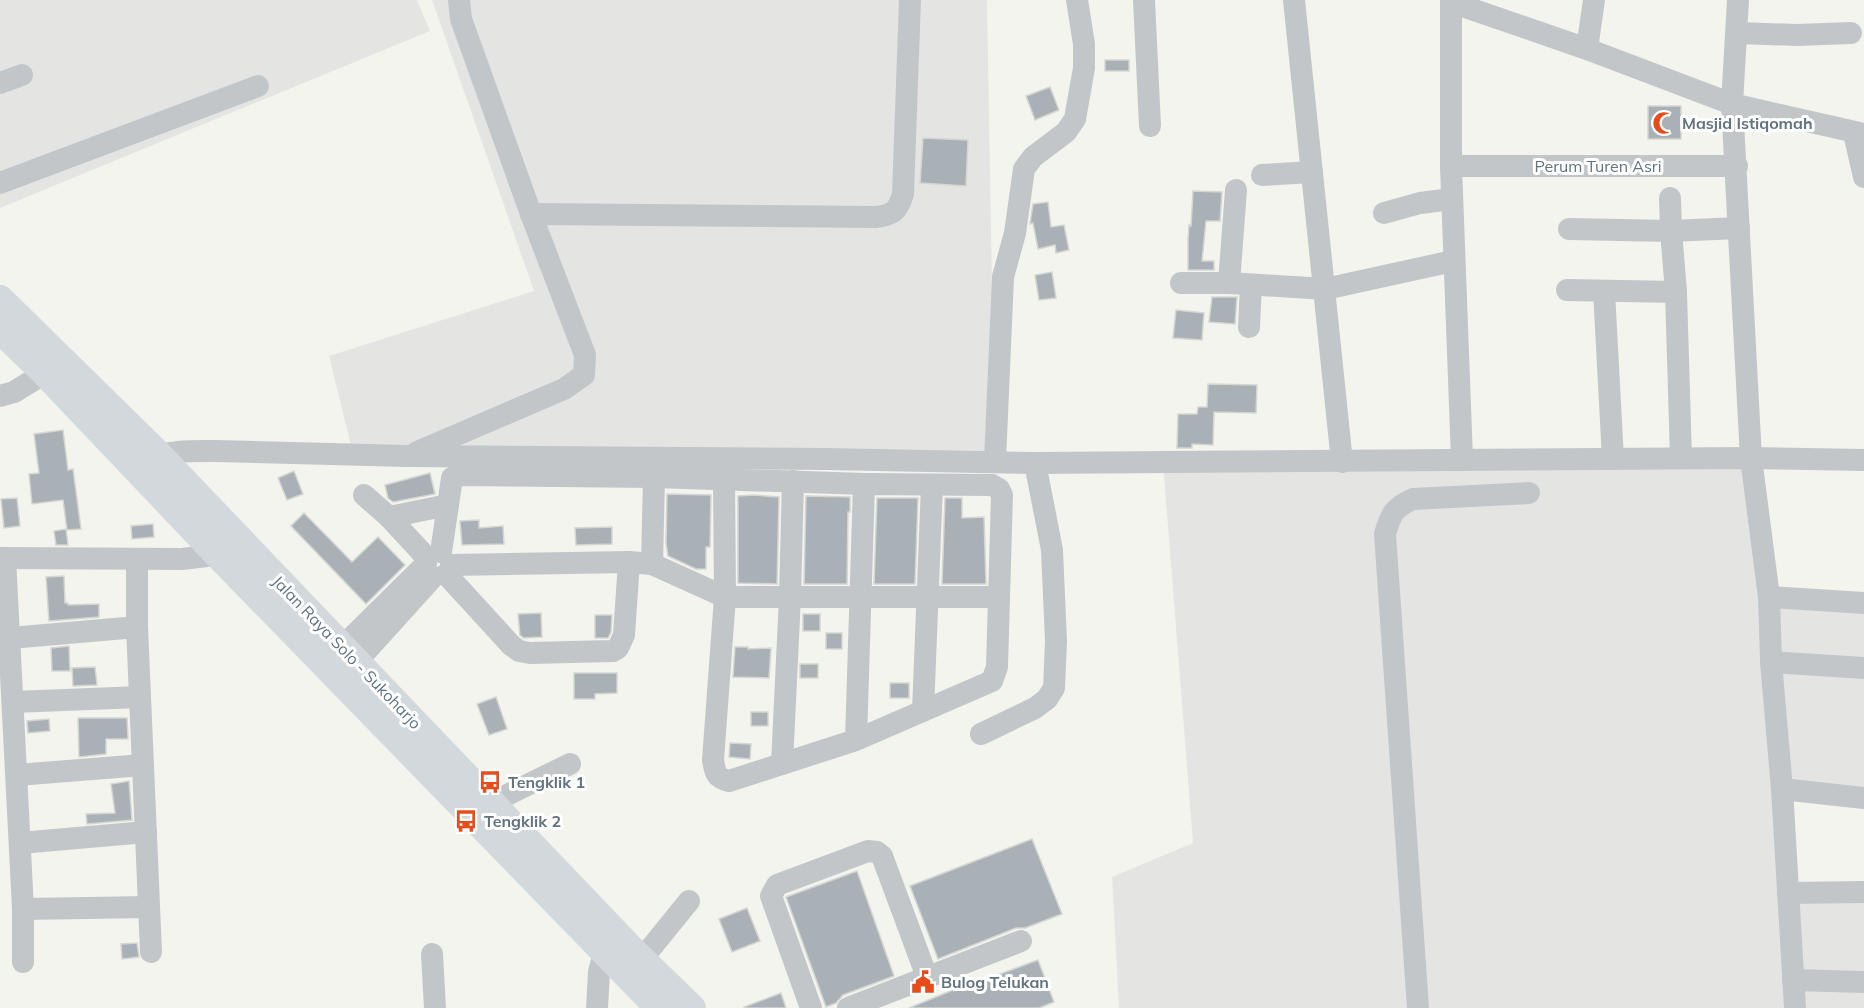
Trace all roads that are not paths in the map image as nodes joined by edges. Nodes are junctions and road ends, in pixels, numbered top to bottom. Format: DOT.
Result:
graph roads {
  1 [pos="459,0"];
  2 [pos="910,0"];
  3 [pos="1077,0"];
  4 [pos="1144,0"];
  5 [pos="1294,0"];
  6 [pos="1594,0"];
  7 [pos="1738,0"];
  8 [pos="1451,1"];
  9 [pos="1737,33"];
  10 [pos="1851,33"];
  11 [pos="1587,49"];
  12 [pos="22,75"];
  13 [pos="0,83"];
  14 [pos="258,86"];
  15 [pos="1732,104"];
  16 [pos="1150,126"];
  17 [pos="1859,133"];
  18 [pos="1455,166"];
  19 [pos="1737,166"];
  20 [pos="1312,172"];
  21 [pos="1262,175"];
  22 [pos="1864,177"];
  23 [pos="0,183"];
  24 [pos="1236,190"];
  25 [pos="1670,198"];
  26 [pos="1452,199"];
  27 [pos="1384,213"];
  28 [pos="531,214"];
  29 [pos="1739,228"];
  30 [pos="1569,230"];
  31 [pos="1671,231"];
  32 [pos="1453,261"];
  33 [pos="1181,283"];
  34 [pos="1240,284"];
  35 [pos="1325,289"];
  36 [pos="1567,290"];
  37 [pos="1604,291"];
  38 [pos="1676,292"];
  39 [pos="0,299"];
  40 [pos="1249,327"];
  41 [pos="0,330"];
  42 [pos="45,373"];
  43 [pos="0,396"];
  44 [pos="407,456"];
  45 [pos="1681,458"];
  46 [pos="1751,458"];
  47 [pos="1462,459"];
  48 [pos="1613,459"];
  49 [pos="146,460"];
  50 [pos="1864,460"];
  51 [pos="995,461"];
  52 [pos="1342,462"];
  53 [pos="1035,463"];
  54 [pos="654,477"];
  55 [pos="724,479"];
  56 [pos="793,482"];
  57 [pos="864,484"];
  58 [pos="932,485"];
  59 [pos="1529,493"];
  60 [pos="364,495"];
  61 [pos="448,505"];
  62 [pos="389,517"];
  63 [pos="227,546"];
  64 [pos="3,558"];
  65 [pos="137,559"];
  66 [pos="629,561"];
  67 [pos="652,564"];
  68 [pos="437,565"];
  69 [pos="859,596"];
  70 [pos="929,596"];
  71 [pos="725,597"];
  72 [pos="790,597"];
  73 [pos="999,597"];
  74 [pos="1769,597"];
  75 [pos="1864,603"];
  76 [pos="137,627"];
  77 [pos="10,638"];
  78 [pos="349,654"];
  79 [pos="1771,662"];
  80 [pos="1864,668"];
  81 [pos="140,697"];
  82 [pos="14,702"];
  83 [pos="923,711"];
  84 [pos="981,734"];
  85 [pos="856,740"];
  86 [pos="570,764"];
  87 [pos="782,764"];
  88 [pos="143,765"];
  89 [pos="17,774"];
  90 [pos="1782,789"];
  91 [pos="1864,798"];
  92 [pos="493,802"];
  93 [pos="146,832"];
  94 [pos="20,843"];
  95 [pos="1864,892"];
  96 [pos="1788,893"];
  97 [pos="689,901"];
  98 [pos="149,907"];
  99 [pos="23,909"];
  100 [pos="1021,941"];
  101 [pos="151,952"];
  102 [pos="432,954"];
  103 [pos="625,956"];
  104 [pos="24,962"];
  105 [pos="927,977"];
  106 [pos="1793,980"];
  107 [pos="1864,982"];
  108 [pos="883,1001"];
  109 [pos="435,1008"];
  110 [pos="597,1008"];
  111 [pos="659,1008"];
  112 [pos="692,1008"];
  113 [pos="811,1008"];
  114 [pos="848,1008"];
  115 [pos="1418,1008"];
  116 [pos="1795,1008"];
  1 -- 28 [label="street"];
  2 -- 28 [label="street"];
  3 -- 51 [label="street"];
  4 -- 16 [label="street"];
  5 -- 20 [label="street"];
  6 -- 11 [label="street"];
  7 -- 9 [label="street"];
  8 -- 11 [label="street"];
  8 -- 18 [label="street"];
  9 -- 10 [label="street"];
  9 -- 15 [label="street"];
  11 -- 15 [label="street"];
  12 -- 13 [label="street"];
  14 -- 23 [label="street"];
  15 -- 17 [label="street"];
  15 -- 19 [label="street"];
  17 -- 22 [label="street"];
  18 -- 19 [label="street, Perum Turen Asri"];
  18 -- 26 [label="street"];
  19 -- 29 [label="street"];
  20 -- 21 [label="street"];
  20 -- 35 [label="street"];
  24 -- 34 [label="street"];
  25 -- 31 [label="street, Perum Turen Asri"];
  26 -- 27 [label="street"];
  26 -- 32 [label="street"];
  28 -- 44 [label="street"];
  29 -- 31 [label="street"];
  29 -- 46 [label="street"];
  30 -- 31 [label="street"];
  31 -- 38 [label="street, Perum Turen Asri"];
  32 -- 35 [label="street"];
  32 -- 47 [label="street"];
  33 -- 34 [label="street"];
  34 -- 35 [label="street"];
  34 -- 40 [label="street"];
  35 -- 52 [label="street"];
  36 -- 37 [label="street"];
  37 -- 38 [label="street"];
  37 -- 48 [label="street"];
  38 -- 45 [label="street, Perum Turen Asri"];
  39 -- 49 [label="main road, Jalan Raya Solo - Sukoharjo"];
  41 -- 42 [label="main road, Jalan Raya Solo - Sukoharjo"];
  42 -- 43 [label="street"];
  42 -- 49 [label="main road, Jalan Raya Solo - Sukoharjo"];
  44 -- 49 [label="street"];
  44 -- 51 [label="street"];
  45 -- 46 [label="street"];
  45 -- 48 [label="street"];
  46 -- 50 [label="street"];
  46 -- 74 [label="street"];
  47 -- 48 [label="street"];
  47 -- 52 [label="street"];
  49 -- 63 [label="main road, Jalan Raya Solo - Sukoharjo"];
  51 -- 53 [label="street"];
  52 -- 53 [label="street"];
  53 -- 84 [label="street"];
  54 -- 55 [label="street"];
  54 -- 61 [label="street"];
  54 -- 67 [label="street"];
  55 -- 56 [label="street"];
  55 -- 71 [label="street"];
  56 -- 57 [label="street"];
  56 -- 72 [label="street"];
  57 -- 58 [label="street"];
  57 -- 69 [label="street"];
  58 -- 70 [label="street"];
  58 -- 73 [label="street"];
  59 -- 115 [label="street"];
  60 -- 62 [label="street"];
  61 -- 62 [label="street"];
  61 -- 68 [label="street"];
  62 -- 68 [label="street"];
  63 -- 65 [label="street"];
  63 -- 78 [label="main road, Jalan Raya Solo - Sukoharjo"];
  63 -- 103 [label="main road, Jalan Raya Solo - Sukoharjo"];
  64 -- 65 [label="street"];
  64 -- 77 [label="street"];
  65 -- 76 [label="street"];
  66 -- 67 [label="street"];
  66 -- 68 [label="street"];
  66 -- 68 [label="street"];
  67 -- 71 [label="street"];
  68 -- 78 [label="street"];
  69 -- 70 [label="street"];
  69 -- 72 [label="street"];
  69 -- 85 [label="street"];
  70 -- 73 [label="street"];
  70 -- 83 [label="street"];
  71 -- 72 [label="street"];
  71 -- 87 [label="street"];
  72 -- 87 [label="street"];
  73 -- 83 [label="street"];
  74 -- 75 [label="street"];
  74 -- 79 [label="street"];
  76 -- 77 [label="street"];
  76 -- 81 [label="street"];
  77 -- 82 [label="street"];
  78 -- 92 [label="main road, Jalan Raya Solo - Sukoharjo"];
  79 -- 80 [label="street"];
  79 -- 90 [label="street"];
  81 -- 82 [label="street"];
  81 -- 88 [label="street"];
  82 -- 89 [label="street"];
  83 -- 85 [label="street"];
  85 -- 87 [label="street"];
  86 -- 92 [label="street"];
  88 -- 89 [label="street"];
  88 -- 93 [label="street"];
  89 -- 94 [label="street"];
  90 -- 91 [label="street"];
  90 -- 96 [label="street"];
  92 -- 103 [label="main road, Jalan Raya Solo - Sukoharjo"];
  93 -- 94 [label="street"];
  93 -- 98 [label="street"];
  94 -- 99 [label="street"];
  95 -- 96 [label="street"];
  96 -- 106 [label="street"];
  97 -- 103 [label="street"];
  98 -- 99 [label="street"];
  98 -- 101 [label="street"];
  99 -- 104 [label="street"];
  100 -- 105 [label="street"];
  102 -- 109 [label="street"];
  103 -- 110 [label="street"];
  103 -- 111 [label="main road, Jalan Raya Solo - Sukoharjo"];
  103 -- 112 [label="main road, Jalan Raya Solo - Sukoharjo"];
  105 -- 108 [label="street"];
  105 -- 113 [label="street"];
  106 -- 107 [label="street"];
  106 -- 116 [label="street"];
  108 -- 114 [label="street"];
}
